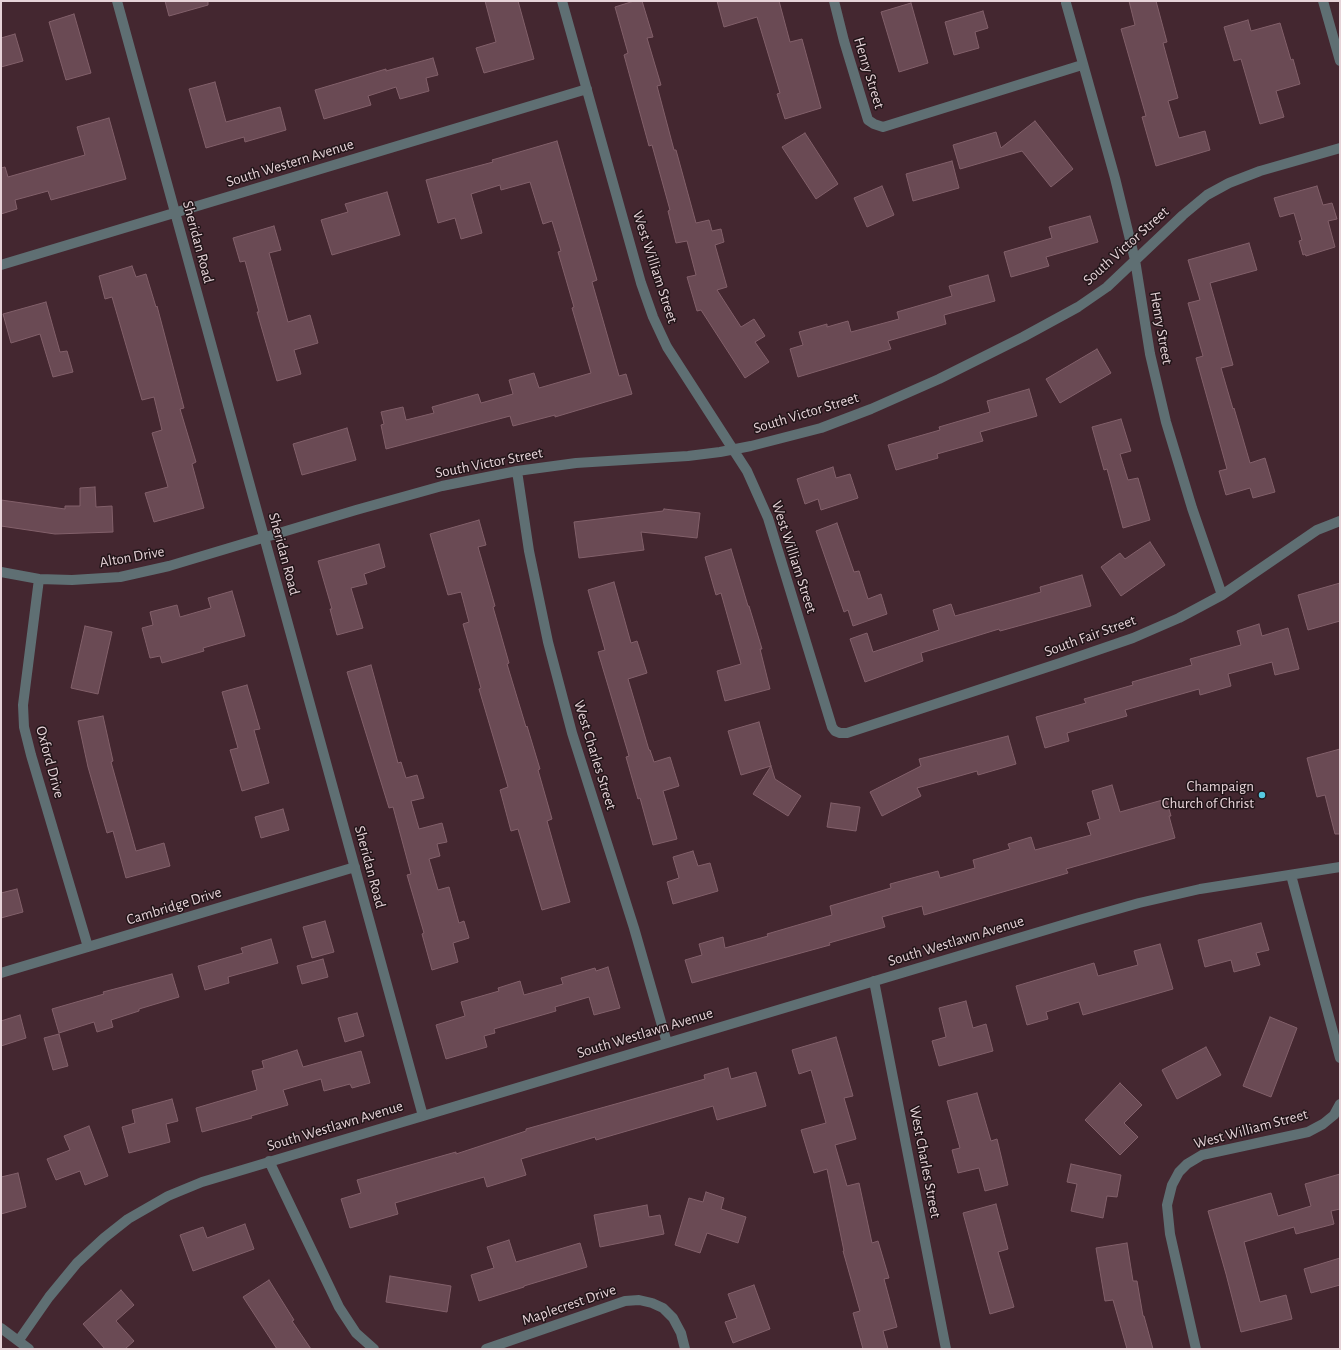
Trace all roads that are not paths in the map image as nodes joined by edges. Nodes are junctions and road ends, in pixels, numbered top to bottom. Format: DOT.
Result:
graph roads {
  1 [pos="117,1"];
  2 [pos="562,1"];
  3 [pos="834,1"];
  4 [pos="1323,1"];
  5 [pos="1066,3"];
  6 [pos="1340,61"];
  7 [pos="1082,65"];
  8 [pos="587,89"];
  9 [pos="1340,148"];
  10 [pos="175,213"];
  11 [pos="1135,260"];
  12 [pos="1,265"];
  13 [pos="734,449"];
  14 [pos="517,471"];
  15 [pos="1340,521"];
  16 [pos="264,538"];
  17 [pos="1,572"];
  18 [pos="38,579"];
  19 [pos="1222,595"];
  20 [pos="832,727"];
  21 [pos="355,867"];
  22 [pos="1340,867"];
  23 [pos="1291,875"];
  24 [pos="88,947"];
  25 [pos="1,973"];
  26 [pos="874,981"];
  27 [pos="666,1043"];
  28 [pos="1340,1058"];
  29 [pos="1340,1104"];
  30 [pos="423,1116"];
  31 [pos="269,1161"];
  32 [pos="1,1328"];
  33 [pos="18,1340"];
  34 [pos="29,1349"];
  35 [pos="374,1349"];
  36 [pos="486,1349"];
  37 [pos="685,1349"];
  38 [pos="946,1349"];
  39 [pos="1196,1349"];
  1 -- 10 [label="street, Sheridan Road"];
  2 -- 8 [label="street, West William Street"];
  3 -- 7 [label="street, Henry Street"];
  4 -- 6 [label="street"];
  5 -- 7 [label="street, Henry Street"];
  7 -- 11 [label="street, Henry Street"];
  8 -- 10 [label="street, South Western Avenue"];
  8 -- 13 [label="street, West William Street"];
  9 -- 11 [label="street, South Victor Street"];
  10 -- 12 [label="street, South Western Avenue"];
  10 -- 16 [label="street, Sheridan Road"];
  11 -- 13 [label="street, South Victor Street"];
  11 -- 19 [label="street, Henry Street"];
  13 -- 14 [label="street, South Victor Street"];
  13 -- 20 [label="street, West William Street"];
  14 -- 16 [label="street, South Victor Street"];
  14 -- 27 [label="street, West Charles Street"];
  15 -- 19 [label="street, South Fair Street"];
  16 -- 18 [label="street, Alton Drive"];
  16 -- 21 [label="street, Sheridan Road"];
  17 -- 18 [label="street, Alton Drive"];
  18 -- 24 [label="street, Oxford Drive"];
  19 -- 20 [label="street, South Fair Street"];
  21 -- 24 [label="street, Cambridge Drive"];
  21 -- 30 [label="street, Sheridan Road"];
  22 -- 23 [label="street, South Westlawn Avenue"];
  23 -- 26 [label="street, South Westlawn Avenue"];
  23 -- 28 [label="street"];
  24 -- 25 [label="street, Cambridge Drive"];
  26 -- 27 [label="street, South Westlawn Avenue"];
  26 -- 38 [label="street, West Charles Street"];
  27 -- 30 [label="street, South Westlawn Avenue"];
  29 -- 39 [label="street, West William Street"];
  30 -- 31 [label="street, South Westlawn Avenue"];
  31 -- 33 [label="street, South Westlawn Avenue"];
  31 -- 35 [label="street"];
  32 -- 33 [label="street"];
  33 -- 34 [label="street"];
  36 -- 37 [label="street, Maplecrest Drive"];
}
